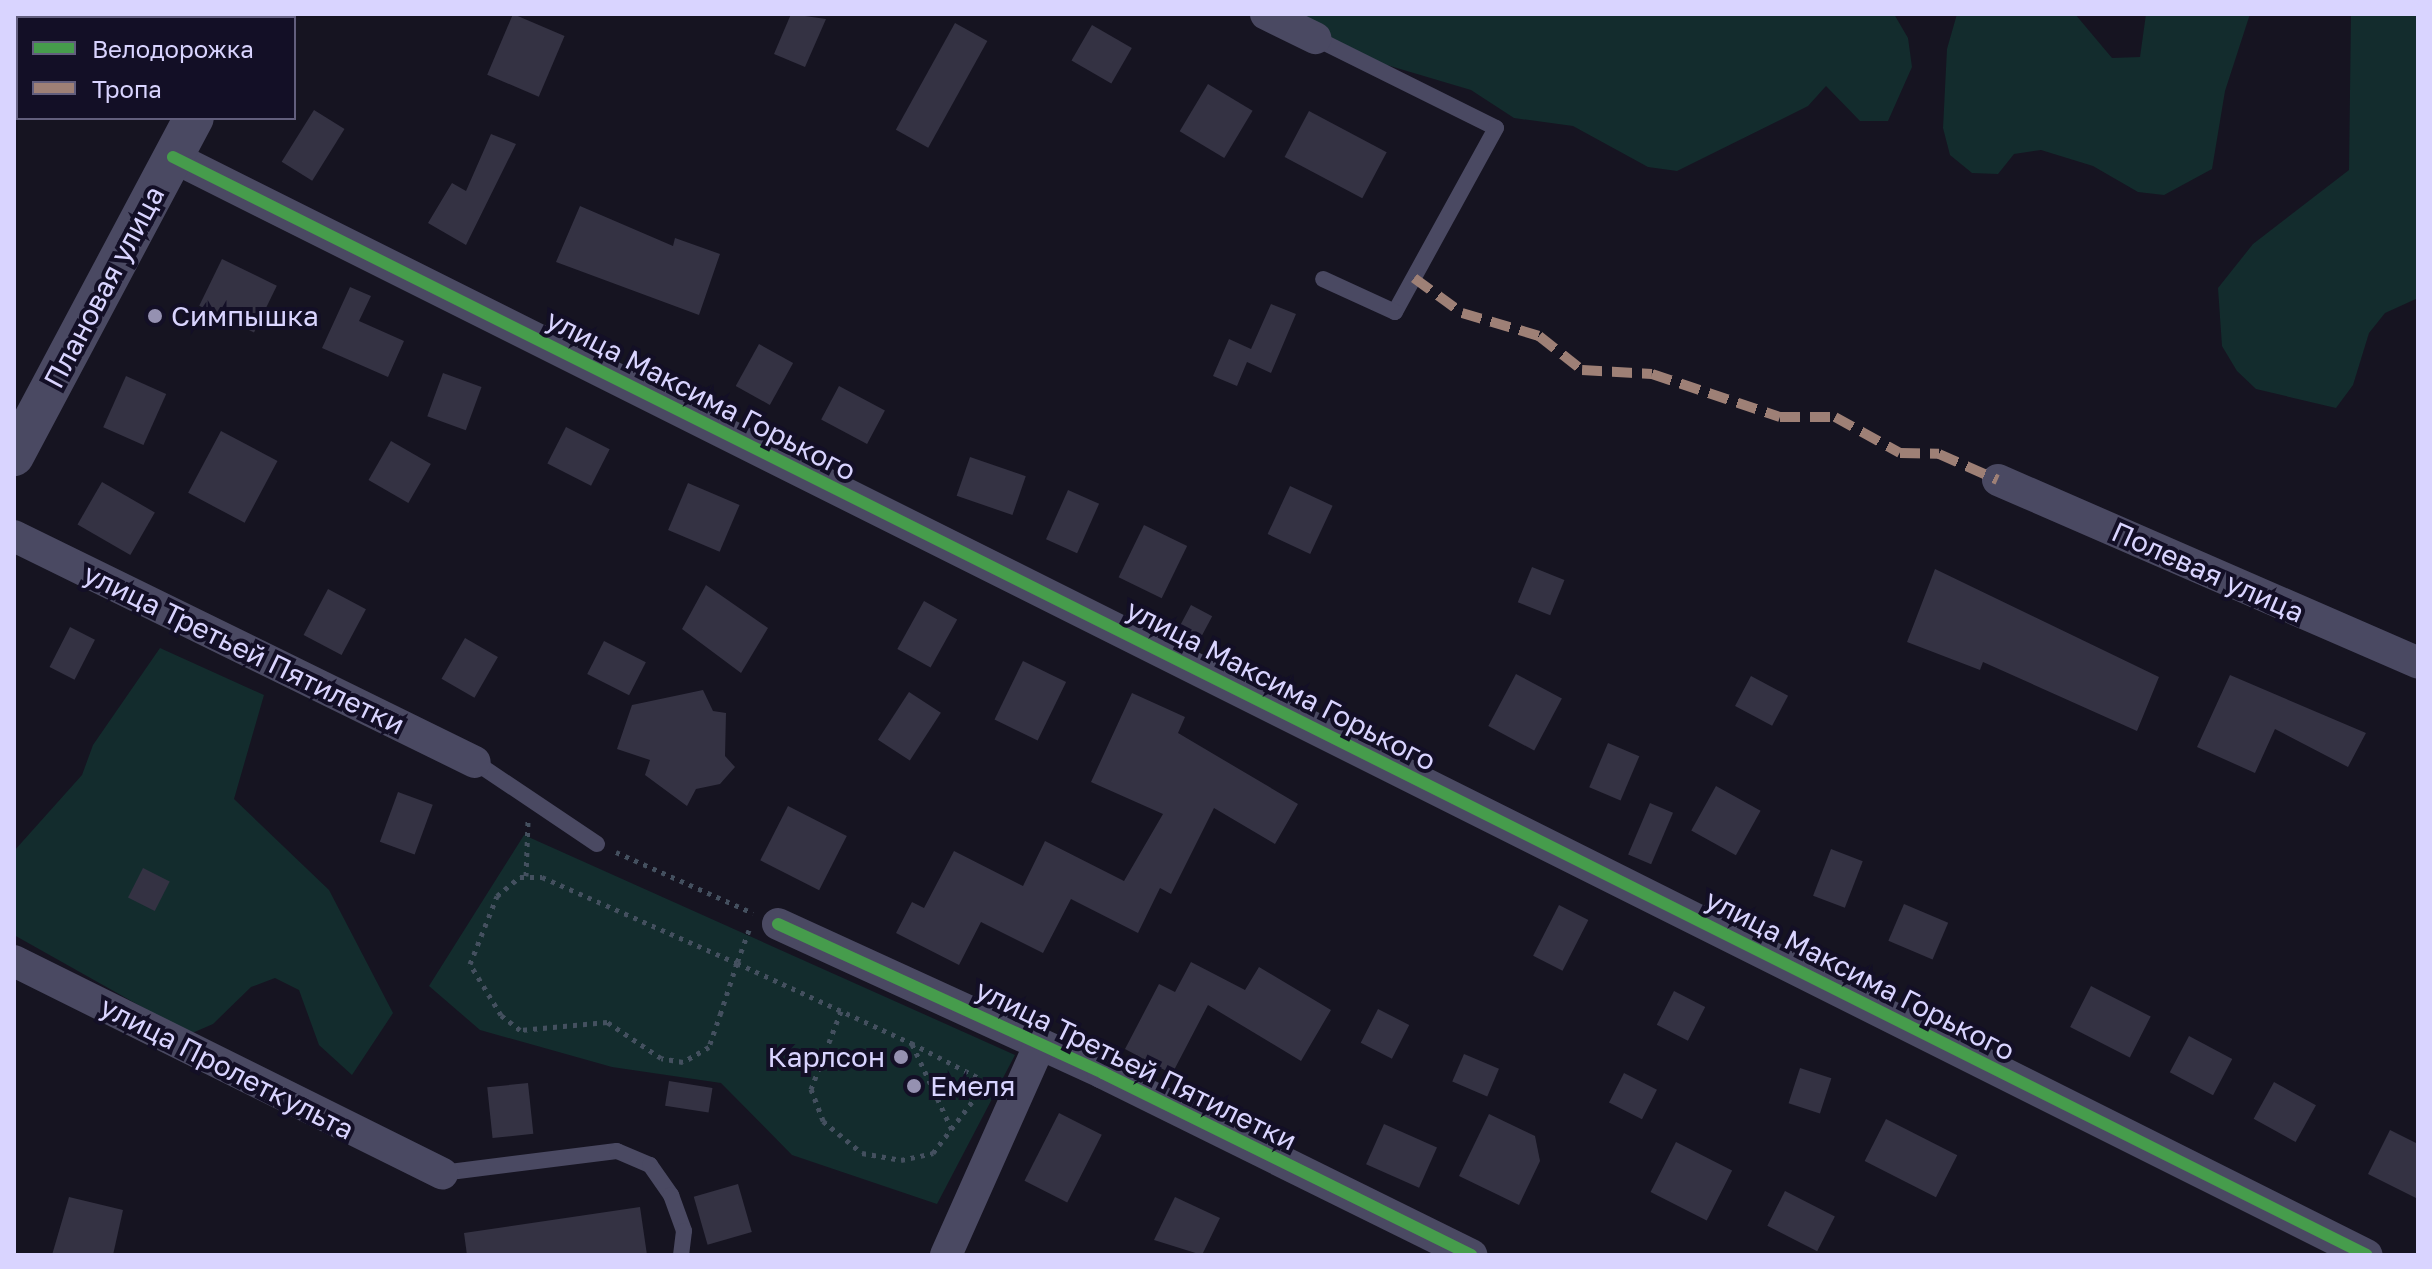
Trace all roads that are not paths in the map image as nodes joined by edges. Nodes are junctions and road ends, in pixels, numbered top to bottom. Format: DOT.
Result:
graph roads {
  1 [pos="1266,14"];
  2 [pos="1315,38"];
  3 [pos="193,120"];
  4 [pos="173,157"];
  5 [pos="1323,279"];
  6 [pos="14,456"];
  7 [pos="1998,480"];
  8 [pos="14,536"];
  9 [pos="2418,663"];
  10 [pos="475,762"];
  11 [pos="597,844"];
  12 [pos="766,919"];
  13 [pos="14,961"];
  14 [pos="1030,1039"];
  15 [pos="442,1173"];
  16 [pos="681,1255"];
  17 [pos="946,1255"];
  18 [pos="1471,1255"];
  19 [pos="2367,1255"];
  1 -- 2 [label="street"];
  2 -- 5 [label="lane"];
  3 -- 4 [label="street, Плановая улица"];
  4 -- 6 [label="street, Плановая улица"];
  4 -- 19 [label="street, улица Максима Горького"];
  7 -- 9 [label="street, Полевая улица"];
  8 -- 10 [label="street, улица Третьей Пятилетки"];
  10 -- 11 [label="lane"];
  12 -- 14 [label="street, улица Третьей Пятилетки"];
  13 -- 15 [label="street, улица Пролеткульта"];
  14 -- 17 [label="street"];
  14 -- 18 [label="street, улица Третьей Пятилетки"];
  15 -- 16 [label="lane"];
}
